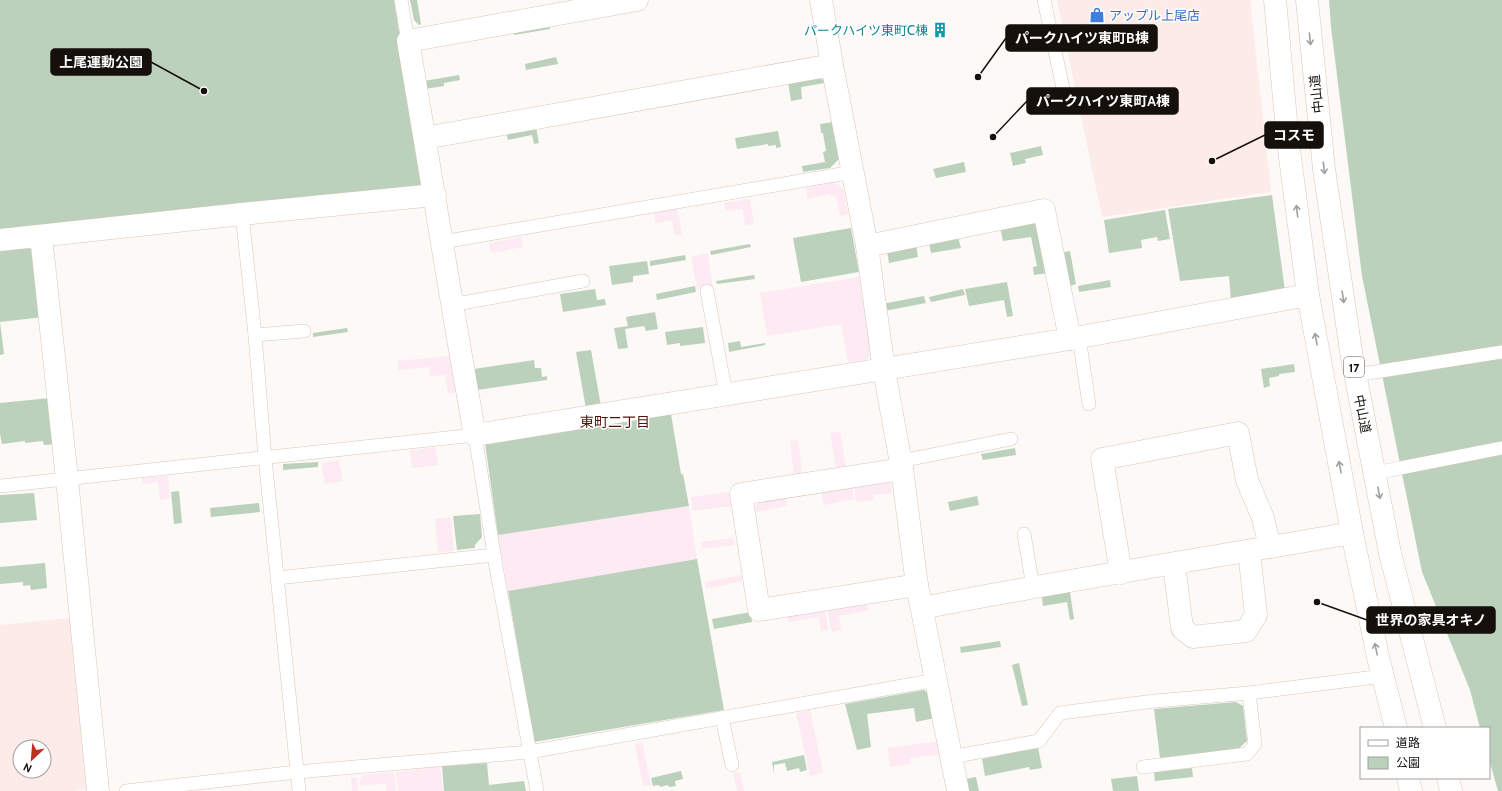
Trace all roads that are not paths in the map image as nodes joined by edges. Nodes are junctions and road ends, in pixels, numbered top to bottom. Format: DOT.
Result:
graph roads {
  1 [pos="401,0"];
  2 [pos="637,0"];
  3 [pos="821,0"];
  4 [pos="1044,0"];
  5 [pos="1275,0"];
  6 [pos="1306,0"];
  7 [pos="408,41"];
  8 [pos="832,65"];
  9 [pos="1067,107"];
  10 [pos="425,138"];
  11 [pos="852,172"];
  12 [pos="435,195"];
  13 [pos="242,214"];
  14 [pos="41,236"];
  15 [pos="0,240"];
  16 [pos="442,242"];
  17 [pos="866,246"];
  18 [pos="583,281"];
  19 [pos="707,291"];
  20 [pos="1308,295"];
  21 [pos="451,305"];
  22 [pos="304,331"];
  23 [pos="255,335"];
  24 [pos="1075,338"];
  25 [pos="1502,352"];
  26 [pos="884,370"];
  27 [pos="1356,376"];
  28 [pos="726,396"];
  29 [pos="1089,404"];
  30 [pos="475,435"];
  31 [pos="1011,439"];
  32 [pos="1502,448"];
  33 [pos="264,458"];
  34 [pos="901,465"];
  35 [pos="1375,472"];
  36 [pos="68,479"];
  37 [pos="0,486"];
  38 [pos="1352,533"];
  39 [pos="1024,534"];
  40 [pos="1260,549"];
  41 [pos="494,555"];
  42 [pos="1174,564"];
  43 [pos="1121,572"];
  44 [pos="277,578"];
  45 [pos="917,585"];
  46 [pos="1033,587"];
  47 [pos="922,608"];
  48 [pos="1383,676"];
  49 [pos="936,680"];
  50 [pos="1250,692"];
  51 [pos="722,718"];
  52 [pos="1396,727"];
  53 [pos="1435,727"];
  54 [pos="529,752"];
  55 [pos="951,757"];
  56 [pos="732,765"];
  57 [pos="1143,767"];
  58 [pos="297,772"];
  59 [pos="1408,779"];
  60 [pos="1448,779"];
  61 [pos="98,791"];
  62 [pos="126,791"];
  63 [pos="299,791"];
  64 [pos="537,791"];
  65 [pos="958,791"];
  66 [pos="1411,791"];
  67 [pos="1451,791"];
  1 -- 7 [label="lane"];
  2 -- 7 [label="main road"];
  3 -- 8 [label="main road"];
  4 -- 9 [label="lane"];
  20 -- 5 [label="main road, one-way"];
  6 -- 27 [label="main road, 中山道 / 17, one-way"];
  7 -- 10 [label="main road"];
  8 -- 10 [label="main road"];
  8 -- 11 [label="main road"];
  10 -- 12 [label="main road"];
  11 -- 16 [label="lane"];
  11 -- 17 [label="main road"];
  12 -- 13 [label="main road"];
  12 -- 16 [label="main road"];
  13 -- 14 [label="main road"];
  13 -- 23 [label="lane"];
  14 -- 15 [label="main road"];
  14 -- 36 [label="main road"];
  16 -- 21 [label="main road"];
  17 -- 24 [label="main road"];
  17 -- 26 [label="main road"];
  18 -- 21 [label="lane"];
  19 -- 28 [label="lane"];
  20 -- 24 [label="main road"];
  38 -- 20 [label="main road, one-way"];
  21 -- 30 [label="main road"];
  22 -- 23 [label="lane"];
  23 -- 33 [label="lane"];
  24 -- 26 [label="main road"];
  24 -- 29 [label="lane"];
  25 -- 27 [label="lane"];
  26 -- 28 [label="main road"];
  26 -- 34 [label="main road"];
  27 -- 35 [label="main road, 中山道 / 17"];
  28 -- 30 [label="main road"];
  30 -- 33 [label="lane"];
  30 -- 41 [label="lane"];
  31 -- 34 [label="lane"];
  32 -- 35 [label="lane"];
  33 -- 36 [label="lane"];
  33 -- 44 [label="lane"];
  34 -- 45 [label="main road"];
  34 -- 45 [label="main road"];
  35 -- 53 [label="main road, 中山道 / 17, one-way"];
  36 -- 37 [label="lane"];
  36 -- 61 [label="main road"];
  38 -- 40 [label="main road"];
  48 -- 38 [label="main road, one-way"];
  39 -- 46 [label="lane"];
  40 -- 42 [label="main road"];
  40 -- 42 [label="main road"];
  40 -- 43 [label="main road"];
  41 -- 44 [label="lane"];
  41 -- 54 [label="lane"];
  42 -- 43 [label="main road"];
  43 -- 46 [label="main road"];
  44 -- 58 [label="lane"];
  45 -- 47 [label="main road"];
  46 -- 47 [label="main road"];
  47 -- 49 [label="main road"];
  48 -- 50 [label="lane"];
  48 -- 52 [label="main road"];
  49 -- 51 [label="lane"];
  49 -- 55 [label="main road"];
  50 -- 55 [label="lane"];
  50 -- 57 [label="lane"];
  51 -- 54 [label="lane"];
  51 -- 56 [label="lane"];
  54 -- 58 [label="lane"];
  54 -- 64 [label="lane"];
  55 -- 65 [label="main road"];
  58 -- 62 [label="lane"];
  58 -- 63 [label="lane"];
  59 -- 66 [label="main road"];
  60 -- 67 [label="main road"];
}
